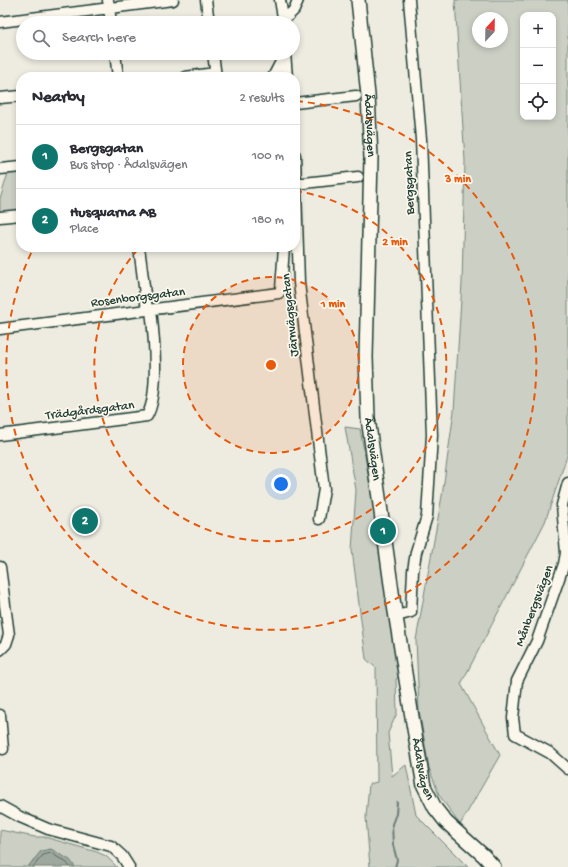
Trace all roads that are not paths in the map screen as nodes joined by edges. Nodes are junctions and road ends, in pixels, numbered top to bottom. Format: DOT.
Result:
graph roads {
  1 [pos="173,0"];
  2 [pos="206,0"];
  3 [pos="280,0"];
  4 [pos="298,0"];
  5 [pos="358,0"];
  6 [pos="409,0"];
  7 [pos="109,4"];
  8 [pos="36,16"];
  9 [pos="110,16"];
  10 [pos="208,16"];
  11 [pos="282,16"];
  12 [pos="288,16"];
  13 [pos="16,19"];
  14 [pos="0,22"];
  15 [pos="116,60"];
  16 [pos="214,60"];
  17 [pos="282,60"];
  18 [pos="286,60"];
  19 [pos="117,72"];
  20 [pos="215,72"];
  21 [pos="276,72"];
  22 [pos="287,72"];
  23 [pos="16,96"];
  24 [pos="356,96"];
  25 [pos="0,98"];
  26 [pos="300,102"];
  27 [pos="16,167"];
  28 [pos="0,169"];
  29 [pos="358,177"];
  30 [pos="300,184"];
  31 [pos="16,215"];
  32 [pos="0,217"];
  33 [pos="140,252"];
  34 [pos="284,252"];
  35 [pos="298,252"];
  36 [pos="149,310"];
  37 [pos="0,329"];
  38 [pos="0,435"];
  39 [pos="568,485"];
  40 [pos="319,518"];
  41 [pos="566,535"];
  42 [pos="0,567"];
  43 [pos="397,616"];
  44 [pos="0,650"];
  45 [pos="0,715"];
  46 [pos="3,749"];
  47 [pos="568,769"];
  48 [pos="0,806"];
  49 [pos="129,867"];
  50 [pos="494,867"];
  1 -- 7 [label="street"];
  2 -- 10 [label="street"];
  3 -- 11 [label="street"];
  4 -- 12 [label="street"];
  5 -- 43 [label="main road, Ådalsvägen"];
  6 -- 43 [label="street, Bergsgatan"];
  7 -- 8 [label="street"];
  7 -- 9 [label="street"];
  13 -- 14 [label="street"];
  15 -- 19 [label="street"];
  16 -- 20 [label="street"];
  17 -- 21 [label="street"];
  18 -- 22 [label="street"];
  23 -- 25 [label="street"];
  24 -- 26 [label="street"];
  27 -- 28 [label="street"];
  29 -- 30 [label="street"];
  31 -- 32 [label="street"];
  33 -- 36 [label="street"];
  34 -- 36 [label="street, Rosenborgsgatan"];
  35 -- 40 [label="street, Järnvägsgatan"];
  36 -- 37 [label="street, Rosenborgsgatan"];
  36 -- 38 [label="street, Trädgårdsgatan"];
  39 -- 41 [label="street, Månbergsvägen"];
  41 -- 47 [label="street, Månbergsvägen"];
  42 -- 44 [label="street"];
  43 -- 50 [label="main road, Ådalsvägen"];
  45 -- 46 [label="street"];
  48 -- 49 [label="street"];
}
